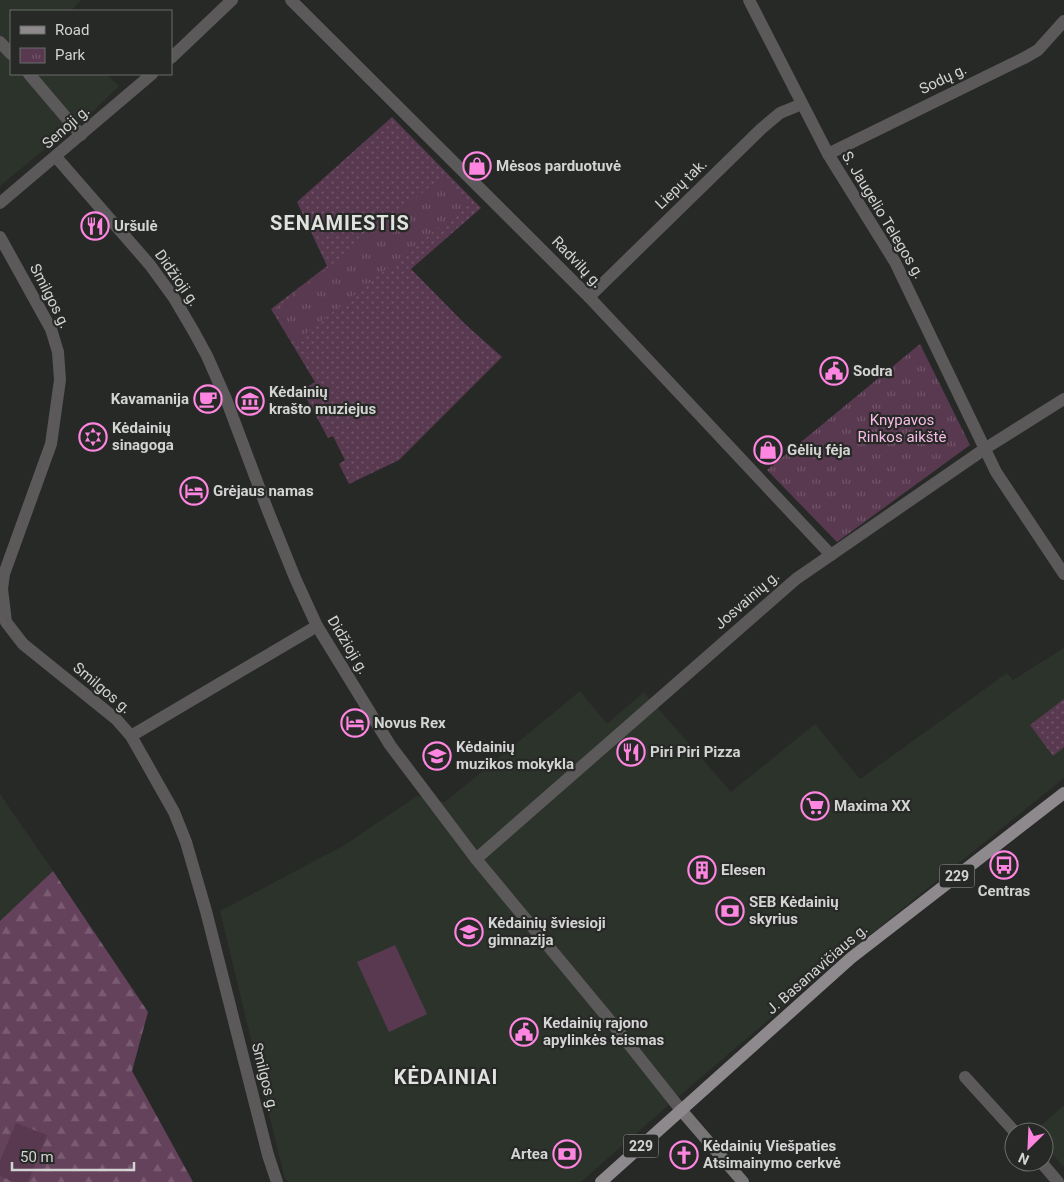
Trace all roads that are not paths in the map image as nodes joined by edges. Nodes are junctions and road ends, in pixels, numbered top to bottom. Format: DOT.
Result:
graph roads {
  1 [pos="232,0"];
  2 [pos="291,0"];
  3 [pos="749,0"];
  4 [pos="1064,21"];
  5 [pos="0,42"];
  6 [pos="10,53"];
  7 [pos="172,57"];
  8 [pos="30,75"];
  9 [pos="151,75"];
  10 [pos="802,104"];
  11 [pos="81,135"];
  12 [pos="828,154"];
  13 [pos="56,157"];
  14 [pos="0,204"];
  15 [pos="0,237"];
  16 [pos="589,297"];
  17 [pos="1064,399"];
  18 [pos="986,448"];
  19 [pos="831,555"];
  20 [pos="1064,574"];
  21 [pos="3,623"];
  22 [pos="317,626"];
  23 [pos="131,736"];
  24 [pos="1064,793"];
  25 [pos="476,859"];
  26 [pos="965,1076"];
  27 [pos="681,1110"];
  28 [pos="1006,1122"];
  29 [pos="1050,1172"];
  30 [pos="278,1182"];
  31 [pos="601,1182"];
  32 [pos="744,1182"];
  33 [pos="1058,1182"];
  1 -- 7 [label="street"];
  2 -- 16 [label="street, Radvilų g."];
  3 -- 10 [label="street, S. Jaugelio Telegos g."];
  4 -- 12 [label="street, Sodų g."];
  5 -- 6 [label="street"];
  8 -- 11 [label="street"];
  9 -- 11 [label="street, Senoji g."];
  10 -- 12 [label="street, S. Jaugelio Telegos g."];
  10 -- 16 [label="street, Liepų tak."];
  11 -- 13 [label="street, Senoji g."];
  12 -- 18 [label="street, S. Jaugelio Telegos g."];
  13 -- 14 [label="street, Senoji g."];
  13 -- 22 [label="street, Didžioji g."];
  15 -- 21 [label="street, Smilgos g."];
  16 -- 19 [label="street, Radvilų g."];
  17 -- 18 [label="street, Josvainių g."];
  18 -- 19 [label="street, Josvainių g."];
  18 -- 20 [label="street, S. Jaugelio Telegos g."];
  19 -- 25 [label="street, Josvainių g."];
  21 -- 23 [label="street, Smilgos g."];
  22 -- 23 [label="street"];
  22 -- 25 [label="street, Didžioji g."];
  23 -- 30 [label="street, Smilgos g."];
  24 -- 27 [label="main road, J. Basanavičiaus g. / 229"];
  25 -- 27 [label="street, Didžioji g."];
  26 -- 28 [label="street"];
  27 -- 31 [label="main road, J. Basanavičiaus g. / 229"];
  27 -- 32 [label="main road"];
  29 -- 33 [label="street"];
}
